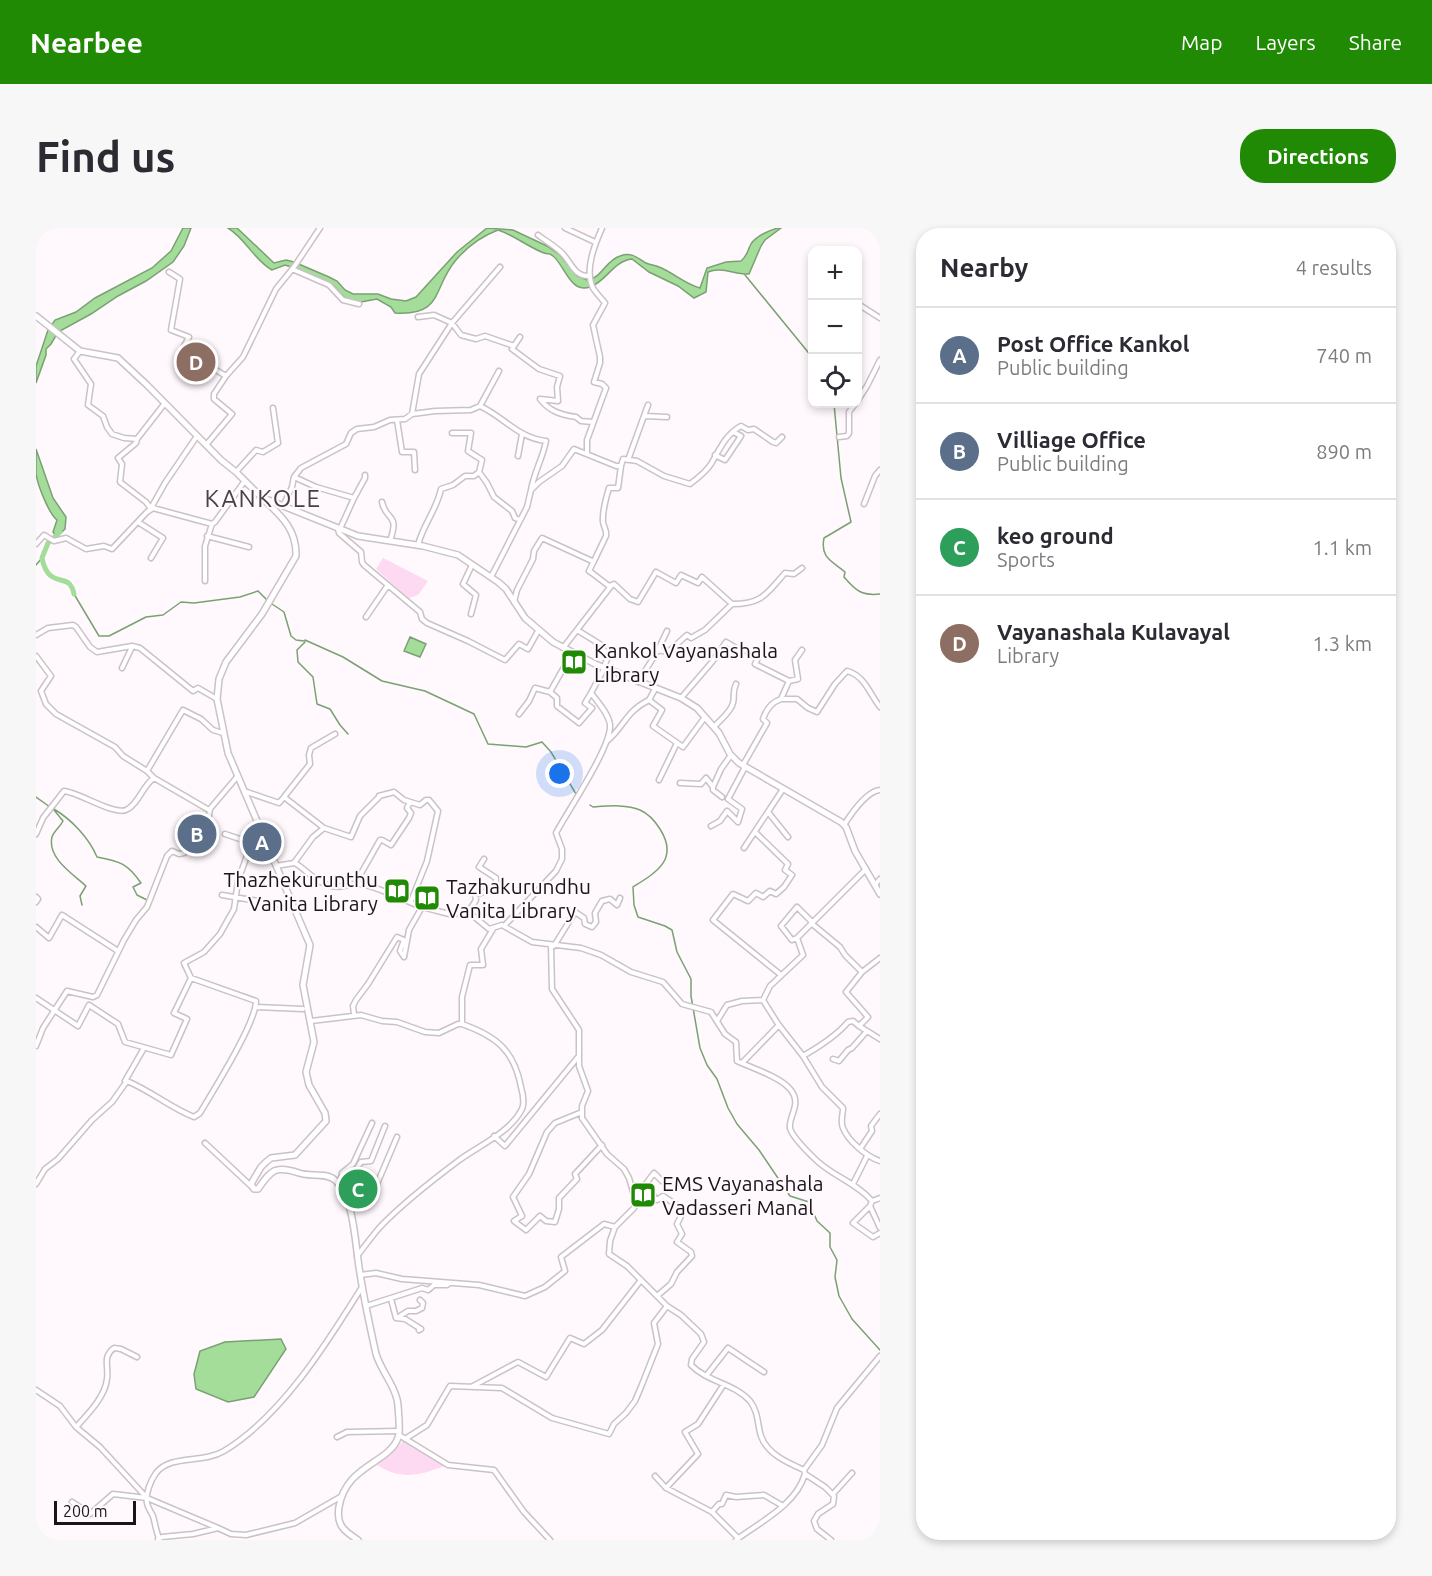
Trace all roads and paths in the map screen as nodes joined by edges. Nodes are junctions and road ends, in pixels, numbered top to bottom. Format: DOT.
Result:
graph roads {
  1 [pos="320,228"];
  2 [pos="565,228"];
  3 [pos="602,228"];
  4 [pos="538,235"];
  5 [pos="595,242"];
  6 [pos="294,266"];
  7 [pos="501,267"];
  8 [pos="168,272"];
  9 [pos="590,277"];
  10 [pos="359,304"];
  11 [pos="862,307"];
  12 [pos="36,316"];
  13 [pos="418,317"];
  14 [pos="880,318"];
  15 [pos="452,323"];
  16 [pos="520,337"];
  17 [pos="514,346"];
  18 [pos="80,351"];
  19 [pos="880,360"];
  20 [pos="499,371"];
  21 [pos="226,376"];
  22 [pos="862,392"];
  23 [pos="165,403"];
  24 [pos="648,405"];
  25 [pos="480,406"];
  26 [pos="273,408"];
  27 [pos="852,408"];
  28 [pos="412,414"];
  29 [pos="645,416"];
  30 [pos="667,417"];
  31 [pos="397,420"];
  32 [pos="593,422"];
  33 [pos="732,431"];
  34 [pos="452,433"];
  35 [pos="522,434"];
  36 [pos="197,436"];
  37 [pos="839,436"];
  38 [pos="782,437"];
  39 [pos="137,439"];
  40 [pos="206,445"];
  41 [pos="587,454"];
  42 [pos="714,455"];
  43 [pos="518,456"];
  44 [pos="628,460"];
  45 [pos="621,466"];
  46 [pos="415,470"];
  47 [pos="880,470"];
  48 [pos="236,472"];
  49 [pos="479,472"];
  50 [pos="365,475"];
  51 [pos="294,477"];
  52 [pos="244,482"];
  53 [pos="531,490"];
  54 [pos="261,497"];
  55 [pos="354,498"];
  56 [pos="382,502"];
  57 [pos="864,504"];
  58 [pos="283,506"];
  59 [pos="151,509"];
  60 [pos="520,519"];
  61 [pos="138,522"];
  62 [pos="212,524"];
  63 [pos="339,528"];
  64 [pos="207,536"];
  65 [pos="390,542"];
  66 [pos="36,544"];
  67 [pos="418,545"];
  68 [pos="249,547"];
  69 [pos="151,558"];
  70 [pos="593,563"];
  71 [pos="473,564"];
  72 [pos="802,568"];
  73 [pos="491,577"];
  74 [pos="206,581"];
  75 [pos="388,585"];
  76 [pos="611,586"];
  77 [pos="514,603"];
  78 [pos="732,604"];
  79 [pos="471,614"];
  80 [pos="366,616"];
  81 [pos="538,630"];
  82 [pos="578,630"];
  83 [pos="667,631"];
  84 [pos="36,635"];
  85 [pos="132,646"];
  86 [pos="563,648"];
  87 [pos="802,650"];
  88 [pos="658,651"];
  89 [pos="572,653"];
  90 [pos="36,656"];
  91 [pos="604,667"];
  92 [pos="122,668"];
  93 [pos="789,681"];
  94 [pos="638,682"];
  95 [pos="736,684"];
  96 [pos="656,688"];
  97 [pos="550,692"];
  98 [pos="591,693"];
  99 [pos="681,698"];
  100 [pos="218,699"];
  101 [pos="781,699"];
  102 [pos="649,700"];
  103 [pos="880,707"];
  104 [pos="519,714"];
  105 [pos="706,716"];
  106 [pos="714,727"];
  107 [pos="223,733"];
  108 [pos="335,734"];
  109 [pos="605,743"];
  110 [pos="677,743"];
  111 [pos="731,755"];
  112 [pos="744,766"];
  113 [pos="147,771"];
  114 [pos="237,777"];
  115 [pos="154,778"];
  116 [pos="659,780"];
  117 [pos="680,783"];
  118 [pos="713,787"];
  119 [pos="783,788"];
  120 [pos="880,790"];
  121 [pos="244,791"];
  122 [pos="284,797"];
  123 [pos="722,797"];
  124 [pos="410,802"];
  125 [pos="210,809"];
  126 [pos="768,812"];
  127 [pos="844,825"];
  128 [pos="711,826"];
  129 [pos="324,828"];
  130 [pos="755,832"];
  131 [pos="36,834"];
  132 [pos="225,834"];
  133 [pos="788,837"];
  134 [pos="264,839"];
  135 [pos="252,843"];
  136 [pos="744,848"];
  137 [pos="484,859"];
  138 [pos="295,862"];
  139 [pos="276,866"];
  140 [pos="866,868"];
  141 [pos="880,879"];
  142 [pos="358,884"];
  143 [pos="875,885"];
  144 [pos="880,894"];
  145 [pos="222,895"];
  146 [pos="235,896"];
  147 [pos="620,898"];
  148 [pos="411,901"];
  149 [pos="422,907"];
  150 [pos="296,910"];
  151 [pos="469,911"];
  152 [pos="811,923"];
  153 [pos="505,925"];
  154 [pos="36,927"];
  155 [pos="493,928"];
  156 [pos="797,938"];
  157 [pos="552,946"];
  158 [pos="118,951"];
  159 [pos="880,958"];
  160 [pos="862,972"];
  161 [pos="781,975"];
  162 [pos="191,978"];
  163 [pos="97,995"];
  164 [pos="36,998"];
  165 [pos="763,1000"];
  166 [pos="89,1005"];
  167 [pos="256,1007"];
  168 [pos="54,1009"];
  169 [pos="303,1009"];
  170 [pos="354,1014"];
  171 [pos="311,1021"];
  172 [pos="717,1021"];
  173 [pos="462,1024"];
  174 [pos="779,1025"];
  175 [pos="859,1026"];
  176 [pos="867,1031"];
  177 [pos="880,1039"];
  178 [pos="36,1046"];
  179 [pos="144,1048"];
  180 [pos="803,1056"];
  181 [pos="578,1057"];
  182 [pos="832,1059"];
  183 [pos="742,1063"];
  184 [pos="124,1082"];
  185 [pos="582,1112"];
  186 [pos="880,1114"];
  187 [pos="372,1123"];
  188 [pos="385,1126"];
  189 [pos="494,1136"];
  190 [pos="397,1137"];
  191 [pos="205,1143"];
  192 [pos="602,1145"];
  193 [pos="860,1149"];
  194 [pos="867,1156"];
  195 [pos="880,1161"];
  196 [pos="662,1181"];
  197 [pos="338,1183"];
  198 [pos="36,1184"];
  199 [pos="853,1184"];
  200 [pos="644,1186"];
  201 [pos="252,1187"];
  202 [pos="342,1191"];
  203 [pos="880,1198"];
  204 [pos="635,1199"];
  205 [pos="871,1204"];
  206 [pos="349,1209"];
  207 [pos="615,1227"];
  208 [pos="880,1228"];
  209 [pos="880,1233"];
  210 [pos="357,1256"];
  211 [pos="360,1275"];
  212 [pos="641,1280"];
  213 [pos="450,1282"];
  214 [pos="363,1286"];
  215 [pos="657,1296"];
  216 [pos="391,1299"];
  217 [pos="420,1300"];
  218 [pos="366,1306"];
  219 [pos="667,1306"];
  220 [pos="396,1318"];
  221 [pos="419,1330"];
  222 [pos="880,1356"];
  223 [pos="137,1357"];
  224 [pos="764,1372"];
  225 [pos="705,1376"];
  226 [pos="724,1384"];
  227 [pos="472,1387"];
  228 [pos="36,1390"];
  229 [pos="76,1427"];
  230 [pos="399,1433"];
  231 [pos="337,1437"];
  232 [pos="405,1438"];
  233 [pos="804,1472"];
  234 [pos="852,1473"];
  235 [pos="654,1476"];
  236 [pos="666,1488"];
  237 [pos="833,1494"];
  238 [pos="342,1496"];
  239 [pos="147,1498"];
  240 [pos="72,1502"];
  241 [pos="783,1506"];
  242 [pos="712,1512"];
  243 [pos="218,1528"];
  244 [pos="158,1539"];
  245 [pos="737,1539"];
  246 [pos="358,1540"];
  247 [pos="550,1540"];
  248 [pos="831,1540"];
  1 -- 6 [label="street"];
  2 -- 5 [label="street"];
  3 -- 5 [label="street"];
  4 -- 9 [label="street"];
  5 -- 9 [label="street"];
  6 -- 10 [label="street"];
  6 -- 21 [label="street"];
  7 -- 15 [label="street"];
  8 -- 21 [label="street"];
  9 -- 32 [label="street"];
  11 -- 14 [label="street"];
  12 -- 18 [label="main road"];
  13 -- 15 [label="street"];
  15 -- 17 [label="street"];
  15 -- 28 [label="street"];
  16 -- 17 [label="street"];
  17 -- 32 [label="street"];
  18 -- 23 [label="main road"];
  18 -- 39 [label="street"];
  19 -- 22 [label="street"];
  20 -- 25 [label="street"];
  21 -- 40 [label="street"];
  23 -- 36 [label="main road"];
  23 -- 39 [label="street"];
  24 -- 29 [label="street"];
  25 -- 28 [label="street"];
  25 -- 35 [label="street"];
  26 -- 48 [label="street"];
  27 -- 37 [label="street"];
  28 -- 31 [label="street"];
  29 -- 30 [label="street"];
  29 -- 44 [label="street"];
  31 -- 46 [label="street"];
  31 -- 51 [label="street"];
  32 -- 41 [label="street"];
  33 -- 38 [label="street"];
  33 -- 42 [label="street"];
  33 -- 42 [label="street"];
  34 -- 49 [label="street"];
  35 -- 43 [label="street"];
  35 -- 53 [label="street"];
  36 -- 40 [label="main road"];
  36 -- 59 [label="street"];
  39 -- 59 [label="street"];
  40 -- 48 [label="main road"];
  41 -- 45 [label="street"];
  41 -- 53 [label="street"];
  42 -- 44 [label="street"];
  44 -- 45 [label="street"];
  45 -- 70 [label="street"];
  47 -- 57 [label="street"];
  48 -- 52 [label="main road"];
  49 -- 60 [label="street"];
  49 -- 67 [label="street"];
  50 -- 55 [label="street"];
  51 -- 55 [label="street"];
  51 -- 58 [label="street"];
  52 -- 54 [label="main road"];
  52 -- 62 [label="street"];
  53 -- 60 [label="street"];
  54 -- 58 [label="main road"];
  54 -- 100 [label="main road"];
  55 -- 63 [label="street"];
  56 -- 65 [label="street"];
  58 -- 63 [label="main road"];
  59 -- 61 [label="street"];
  59 -- 62 [label="street"];
  60 -- 73 [label="street"];
  61 -- 66 [label="street"];
  61 -- 69 [label="street"];
  62 -- 64 [label="street"];
  63 -- 65 [label="main road"];
  63 -- 75 [label="street"];
  64 -- 68 [label="street"];
  64 -- 74 [label="street"];
  65 -- 67 [label="main road"];
  67 -- 71 [label="main road"];
  70 -- 76 [label="street"];
  70 -- 77 [label="street"];
  71 -- 73 [label="main road"];
  71 -- 79 [label="street"];
  72 -- 78 [label="street"];
  73 -- 77 [label="main road"];
  75 -- 80 [label="street"];
  75 -- 81 [label="street"];
  76 -- 78 [label="street"];
  76 -- 82 [label="street"];
  77 -- 81 [label="main road"];
  78 -- 88 [label="street"];
  81 -- 86 [label="main road"];
  82 -- 86 [label="street"];
  82 -- 91 [label="street"];
  83 -- 88 [label="street"];
  84 -- 85 [label="street"];
  85 -- 92 [label="street"];
  85 -- 100 [label="street"];
  86 -- 89 [label="main road"];
  87 -- 93 [label="street"];
  88 -- 94 [label="street"];
  89 -- 91 [label="main road"];
  89 -- 97 [label="street"];
  90 -- 113 [label="street"];
  91 -- 94 [label="main road"];
  91 -- 98 [label="street"];
  93 -- 99 [label="street"];
  93 -- 101 [label="street"];
  94 -- 96 [label="main road"];
  95 -- 106 [label="street"];
  96 -- 99 [label="main road"];
  96 -- 102 [label="street"];
  97 -- 98 [label="street"];
  97 -- 104 [label="street"];
  98 -- 109 [label="street"];
  99 -- 105 [label="main road"];
  100 -- 107 [label="main road"];
  101 -- 103 [label="street"];
  101 -- 112 [label="street"];
  102 -- 109 [label="street"];
  102 -- 110 [label="street"];
  105 -- 106 [label="main road"];
  105 -- 110 [label="street"];
  106 -- 111 [label="main road"];
  107 -- 113 [label="street"];
  107 -- 114 [label="main road"];
  108 -- 122 [label="street"];
  109 -- 153 [label="street"];
  110 -- 116 [label="street"];
  111 -- 112 [label="main road"];
  111 -- 118 [label="street"];
  112 -- 119 [label="main road"];
  112 -- 128 [label="street"];
  113 -- 115 [label="street"];
  114 -- 121 [label="main road"];
  114 -- 125 [label="street"];
  115 -- 125 [label="street"];
  115 -- 131 [label="street"];
  117 -- 118 [label="street"];
  118 -- 123 [label="street"];
  119 -- 126 [label="street"];
  119 -- 127 [label="main road"];
  120 -- 127 [label="street"];
  121 -- 122 [label="street"];
  121 -- 134 [label="main road"];
  122 -- 129 [label="street"];
  124 -- 129 [label="street"];
  124 -- 142 [label="street"];
  124 -- 148 [label="street"];
  125 -- 158 [label="street"];
  126 -- 130 [label="street"];
  126 -- 133 [label="street"];
  127 -- 140 [label="main road"];
  129 -- 138 [label="street"];
  130 -- 136 [label="street"];
  130 -- 161 [label="street"];
  132 -- 135 [label="street"];
  134 -- 135 [label="street"];
  134 -- 139 [label="main road"];
  135 -- 146 [label="street"];
  137 -- 151 [label="street"];
  138 -- 139 [label="street"];
  138 -- 142 [label="street"];
  139 -- 150 [label="main road"];
  140 -- 143 [label="main road"];
  140 -- 152 [label="street"];
  141 -- 143 [label="street"];
  142 -- 148 [label="street"];
  143 -- 144 [label="main road"];
  145 -- 146 [label="street"];
  146 -- 150 [label="street"];
  146 -- 162 [label="street"];
  147 -- 157 [label="street"];
  148 -- 149 [label="street"];
  149 -- 151 [label="street"];
  149 -- 170 [label="street"];
  150 -- 171 [label="main road"];
  151 -- 155 [label="street"];
  152 -- 156 [label="street"];
  152 -- 156 [label="street"];
  152 -- 160 [label="street"];
  153 -- 155 [label="street"];
  153 -- 157 [label="street"];
  154 -- 158 [label="street"];
  155 -- 173 [label="street"];
  156 -- 161 [label="street"];
  157 -- 172 [label="street"];
  157 -- 181 [label="street"];
  158 -- 163 [label="street"];
  159 -- 160 [label="street"];
  160 -- 175 [label="street"];
  161 -- 165 [label="street"];
  162 -- 167 [label="street"];
  162 -- 179 [label="street"];
  163 -- 166 [label="street"];
  163 -- 168 [label="street"];
  164 -- 168 [label="street"];
  165 -- 172 [label="street"];
  165 -- 174 [label="street"];
  166 -- 168 [label="street"];
  166 -- 179 [label="street"];
  167 -- 169 [label="street"];
  167 -- 184 [label="street"];
  168 -- 178 [label="street"];
  170 -- 171 [label="street"];
  170 -- 173 [label="street"];
  171 -- 201 [label="main road"];
  172 -- 183 [label="street"];
  173 -- 189 [label="street"];
  174 -- 180 [label="street"];
  174 -- 183 [label="street"];
  175 -- 176 [label="street"];
  175 -- 180 [label="street"];
  176 -- 177 [label="street"];
  176 -- 182 [label="street"];
  179 -- 184 [label="street"];
  180 -- 193 [label="street"];
  181 -- 185 [label="street"];
  181 -- 189 [label="street"];
  183 -- 199 [label="street"];
  184 -- 198 [label="street"];
  185 -- 192 [label="street"];
  185 -- 192 [label="street"];
  186 -- 193 [label="street"];
  187 -- 197 [label="street"];
  188 -- 202 [label="street"];
  189 -- 210 [label="street"];
  190 -- 206 [label="street"];
  191 -- 201 [label="street"];
  192 -- 204 [label="street"];
  193 -- 194 [label="street"];
  194 -- 195 [label="street"];
  194 -- 199 [label="street"];
  196 -- 200 [label="street"];
  197 -- 201 [label="main road"];
  197 -- 202 [label="main road"];
  199 -- 205 [label="street"];
  200 -- 204 [label="street"];
  200 -- 215 [label="street"];
  202 -- 206 [label="main road"];
  203 -- 205 [label="street"];
  204 -- 207 [label="street"];
  205 -- 208 [label="street"];
  205 -- 209 [label="street"];
  206 -- 210 [label="main road"];
  207 -- 212 [label="street"];
  207 -- 213 [label="street"];
  210 -- 211 [label="main road"];
  211 -- 213 [label="street"];
  211 -- 214 [label="main road"];
  212 -- 215 [label="street"];
  212 -- 227 [label="street"];
  213 -- 216 [label="street"];
  214 -- 218 [label="main road"];
  214 -- 239 [label="street"];
  215 -- 219 [label="street"];
  216 -- 218 [label="street"];
  216 -- 220 [label="street"];
  217 -- 220 [label="street"];
  218 -- 230 [label="main road"];
  219 -- 225 [label="street"];
  219 -- 227 [label="street"];
  220 -- 221 [label="street"];
  222 -- 233 [label="street"];
  223 -- 229 [label="street"];
  224 -- 225 [label="street"];
  225 -- 226 [label="street"];
  226 -- 233 [label="street"];
  226 -- 236 [label="street"];
  227 -- 232 [label="street"];
  228 -- 229 [label="street"];
  229 -- 239 [label="street"];
  230 -- 231 [label="street"];
  230 -- 232 [label="street"];
  230 -- 238 [label="main road"];
  232 -- 247 [label="street"];
  233 -- 237 [label="street"];
  233 -- 241 [label="street"];
  234 -- 237 [label="street"];
  235 -- 236 [label="street"];
  236 -- 242 [label="street"];
  237 -- 248 [label="street"];
  238 -- 243 [label="street"];
  238 -- 246 [label="main road"];
  239 -- 240 [label="street"];
  239 -- 243 [label="street"];
  239 -- 244 [label="street"];
  241 -- 242 [label="street"];
  241 -- 245 [label="street"];
  242 -- 245 [label="street"];
  243 -- 244 [label="street"];
}
